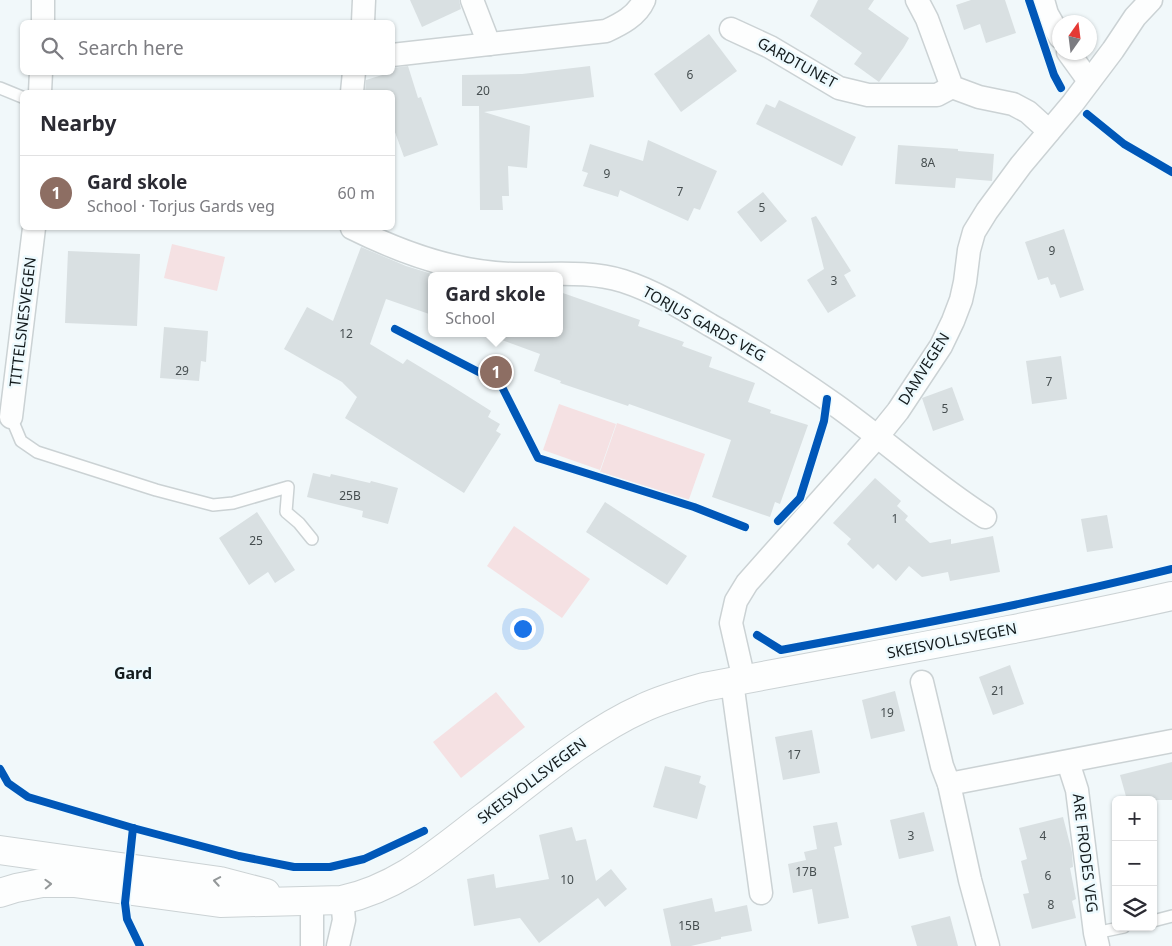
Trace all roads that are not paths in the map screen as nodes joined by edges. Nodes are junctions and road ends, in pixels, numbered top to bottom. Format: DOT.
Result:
graph roads {
  1 [pos="43,0"];
  2 [pos="364,0"];
  3 [pos="472,0"];
  4 [pos="644,0"];
  5 [pos="917,0"];
  6 [pos="1043,0"];
  7 [pos="1151,0"];
  8 [pos="43,20"];
  9 [pos="363,20"];
  10 [pos="1052,23"];
  11 [pos="731,29"];
  12 [pos="489,44"];
  13 [pos="395,55"];
  14 [pos="1074,60"];
  15 [pos="41,75"];
  16 [pos="354,75"];
  17 [pos="1090,81"];
  18 [pos="952,87"];
  19 [pos="0,88"];
  20 [pos="40,90"];
  21 [pos="352,90"];
  22 [pos="20,96"];
  23 [pos="1049,131"];
  24 [pos="34,230"];
  25 [pos="356,230"];
  26 [pos="482,272"];
  27 [pos="563,273"];
  28 [pos="11,417"];
  29 [pos="877,437"];
  30 [pos="985,517"];
  31 [pos="312,538"];
  32 [pos="1172,596"];
  33 [pos="738,681"];
  34 [pos="922,682"];
  35 [pos="1172,741"];
  36 [pos="1068,762"];
  37 [pos="949,784"];
  38 [pos="0,850"];
  39 [pos="0,893"];
  40 [pos="761,893"];
  41 [pos="342,900"];
  42 [pos="305,901"];
  43 [pos="1172,916"];
  44 [pos="1157,920"];
  45 [pos="1115,931"];
  46 [pos="1097,939"];
  47 [pos="312,946"];
  48 [pos="338,946"];
  49 [pos="988,946"];
  1 -- 8 [label="street"];
  2 -- 9 [label="street"];
  3 -- 12 [label="street"];
  4 -- 12 [label="street"];
  5 -- 18 [label="street"];
  6 -- 10 [label="street"];
  7 -- 17 [label="street, DAMVEGEN"];
  11 -- 18 [label="street, GARDTUNET"];
  12 -- 13 [label="street"];
  14 -- 17 [label="street"];
  15 -- 20 [label="street"];
  16 -- 21 [label="street"];
  17 -- 23 [label="street, DAMVEGEN"];
  18 -- 23 [label="street"];
  19 -- 22 [label="lane"];
  23 -- 29 [label="street, DAMVEGEN"];
  24 -- 28 [label="street, TITTELSNESVEGEN"];
  25 -- 26 [label="street, TORJUS GARDS VEG"];
  27 -- 29 [label="street, TORJUS GARDS VEG"];
  28 -- 31 [label="lane"];
  29 -- 30 [label="street, TORJUS GARDS VEG"];
  29 -- 33 [label="street, DAMVEGEN"];
  32 -- 33 [label="main road, SKEISVOLLSVEGEN"];
  33 -- 40 [label="street"];
  33 -- 41 [label="main road, SKEISVOLLSVEGEN"];
  34 -- 37 [label="street"];
  35 -- 36 [label="street"];
  36 -- 37 [label="street"];
  36 -- 46 [label="street, ARE FRODES VEG"];
  37 -- 49 [label="street"];
  42 -- 38 [label="main road, SKEISVOLLSVEGEN, one-way"];
  39 -- 42 [label="main road, SKEISVOLLSVEGEN, one-way"];
  41 -- 42 [label="main road, SKEISVOLLSVEGEN"];
  41 -- 48 [label="street"];
  42 -- 47 [label="street"];
  43 -- 44 [label="lane"];
  45 -- 46 [label="lane"];
}
